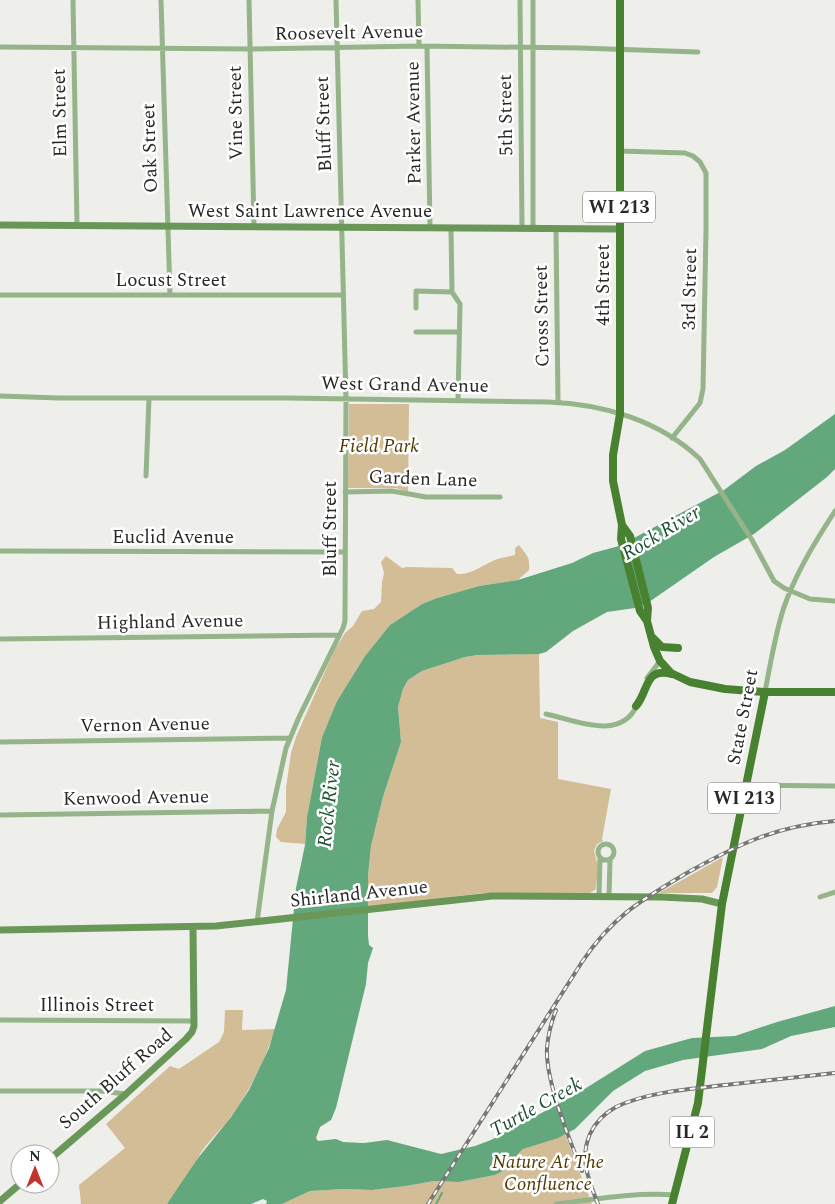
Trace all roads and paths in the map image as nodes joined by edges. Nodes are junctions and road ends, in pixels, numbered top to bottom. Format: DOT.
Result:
graph roads {
  1 [pos="73,0"];
  2 [pos="161,0"];
  3 [pos="249,0"];
  4 [pos="336,0"];
  5 [pos="418,0"];
  6 [pos="520,0"];
  7 [pos="533,0"];
  8 [pos="620,0"];
  9 [pos="337,46"];
  10 [pos="419,46"];
  11 [pos="427,46"];
  12 [pos="0,47"];
  13 [pos="74,47"];
  14 [pos="162,48"];
  15 [pos="520,48"];
  16 [pos="532,48"];
  17 [pos="250,49"];
  18 [pos="619,50"];
  19 [pos="698,52"];
  20 [pos="619,151"];
  21 [pos="0,225"];
  22 [pos="77,225"];
  23 [pos="167,226"];
  24 [pos="254,226"];
  25 [pos="342,227"];
  26 [pos="430,228"];
  27 [pos="451,228"];
  28 [pos="522,229"];
  29 [pos="533,229"];
  30 [pos="556,229"];
  31 [pos="619,229"];
  32 [pos="452,292"];
  33 [pos="0,295"];
  34 [pos="343,295"];
  35 [pos="170,296"];
  36 [pos="416,308"];
  37 [pos="416,332"];
  38 [pos="459,332"];
  39 [pos="0,396"];
  40 [pos="149,398"];
  41 [pos="346,399"];
  42 [pos="458,401"];
  43 [pos="558,402"];
  44 [pos="620,414"];
  45 [pos="672,438"];
  46 [pos="146,476"];
  47 [pos="345,492"];
  48 [pos="500,497"];
  49 [pos="835,511"];
  50 [pos="622,525"];
  51 [pos="0,551"];
  52 [pos="345,552"];
  53 [pos="791,591"];
  54 [pos="835,600"];
  55 [pos="647,621"];
  56 [pos="339,635"];
  57 [pos="650,636"];
  58 [pos="0,639"];
  59 [pos="678,648"];
  60 [pos="660,661"];
  61 [pos="674,675"];
  62 [pos="765,692"];
  63 [pos="835,692"];
  64 [pos="635,709"];
  65 [pos="546,714"];
  66 [pos="290,738"];
  67 [pos="0,742"];
  68 [pos="746,785"];
  69 [pos="835,786"];
  70 [pos="272,811"];
  71 [pos="0,815"];
  72 [pos="600,858"];
  73 [pos="610,860"];
  74 [pos="835,892"];
  75 [pos="599,897"];
  76 [pos="609,897"];
  77 [pos="820,897"];
  78 [pos="722,904"];
  79 [pos="257,922"];
  80 [pos="193,928"];
  81 [pos="0,930"];
  82 [pos="717,940"];
  83 [pos="0,1020"];
  84 [pos="194,1021"];
  85 [pos="0,1091"];
  86 [pos="126,1094"];
  87 [pos="60,1150"];
  88 [pos="10,1192"];
  89 [pos="675,1195"];
  90 [pos="0,1201"];
  91 [pos="556,1204"];
  92 [pos="672,1204"];
  1 -- 13 [label="street, Elm Street"];
  2 -- 14 [label="street, Oak Street"];
  3 -- 17 [label="street, Vine Street"];
  4 -- 9 [label="street, Bluff Street"];
  5 -- 10 [label="street"];
  6 -- 15 [label="street, 5th Street"];
  7 -- 16 [label="street, 5th Street"];
  8 -- 18 [label="main road, 4th Street / WI 213"];
  9 -- 10 [label="street, Roosevelt Avenue"];
  9 -- 17 [label="street, Roosevelt Avenue"];
  9 -- 25 [label="street, Bluff Street"];
  10 -- 11 [label="street, Roosevelt Avenue"];
  11 -- 15 [label="street, Roosevelt Avenue"];
  11 -- 26 [label="street, Parker Avenue"];
  12 -- 13 [label="street, Roosevelt Avenue"];
  13 -- 14 [label="street, Roosevelt Avenue"];
  13 -- 22 [label="street, Elm Street"];
  14 -- 17 [label="street, Roosevelt Avenue"];
  14 -- 23 [label="street, Oak Street"];
  15 -- 16 [label="street, Roosevelt Avenue"];
  15 -- 28 [label="street, 5th Street"];
  16 -- 18 [label="street, Roosevelt Avenue"];
  16 -- 29 [label="street, 5th Street"];
  17 -- 24 [label="street, Vine Street"];
  18 -- 19 [label="street, Roosevelt Avenue"];
  18 -- 20 [label="main road, 4th Street / WI 213"];
  20 -- 31 [label="main road, 4th Street / WI 213"];
  20 -- 45 [label="street, 3rd Street"];
  21 -- 22 [label="street, West Saint Lawrence Avenue"];
  22 -- 23 [label="street, West Saint Lawrence Avenue"];
  23 -- 24 [label="street, West Saint Lawrence Avenue"];
  23 -- 35 [label="street, Oak Street"];
  24 -- 25 [label="street, West Saint Lawrence Avenue"];
  25 -- 26 [label="street, West Saint Lawrence Avenue"];
  25 -- 34 [label="street, Bluff Street"];
  26 -- 27 [label="street, West Saint Lawrence Avenue"];
  27 -- 28 [label="street, West Saint Lawrence Avenue"];
  27 -- 32 [label="street"];
  28 -- 29 [label="street, West Saint Lawrence Avenue"];
  29 -- 30 [label="street, West Saint Lawrence Avenue"];
  30 -- 31 [label="street, West Saint Lawrence Avenue"];
  30 -- 43 [label="street, Cross Street"];
  31 -- 44 [label="main road, 4th Street / WI 213"];
  32 -- 36 [label="street"];
  32 -- 38 [label="street"];
  33 -- 35 [label="street, Locust Street"];
  34 -- 35 [label="street, Locust Street"];
  34 -- 41 [label="street, Bluff Street"];
  37 -- 38 [label="street"];
  38 -- 42 [label="street"];
  39 -- 40 [label="street, West Grand Avenue"];
  40 -- 41 [label="street, West Grand Avenue"];
  40 -- 46 [label="street"];
  41 -- 42 [label="street, West Grand Avenue"];
  41 -- 47 [label="street, Bluff Street"];
  42 -- 43 [label="street, West Grand Avenue"];
  43 -- 44 [label="street, West Grand Avenue"];
  44 -- 45 [label="street, West Grand Avenue"];
  44 -- 50 [label="main road, 4th Street / WI 213"];
  45 -- 53 [label="street, West Grand Avenue"];
  47 -- 48 [label="street, Garden Lane"];
  47 -- 52 [label="street, Bluff Street"];
  49 -- 53 [label="street, State Street"];
  50 -- 55 [label="main road, 4th Street / WI 213"];
  50 -- 55 [label="main road, WI 213"];
  51 -- 52 [label="street, Euclid Avenue"];
  52 -- 56 [label="street, Bluff Street"];
  53 -- 54 [label="street, West Grand Avenue"];
  53 -- 62 [label="street, State Street"];
  55 -- 57 [label="main road, WI 213"];
  56 -- 58 [label="street, Highland Avenue"];
  56 -- 66 [label="street, Bluff Street"];
  57 -- 59 [label="main road"];
  57 -- 60 [label="main road, WI 213"];
  60 -- 61 [label="main road, WI 213"];
  60 -- 64 [label="street"];
  61 -- 62 [label="main road, WI 213"];
  61 -- 64 [label="main road"];
  62 -- 63 [label="main road"];
  62 -- 68 [label="main road, State Street / WI 213"];
  64 -- 65 [label="street"];
  66 -- 67 [label="street, Vernon Avenue"];
  66 -- 70 [label="street, Bluff Street"];
  68 -- 69 [label="street"];
  68 -- 78 [label="main road, State Street / WI 213"];
  70 -- 71 [label="street, Kenwood Avenue"];
  70 -- 79 [label="street, Bluff Street"];
  72 -- 73 [label="street"];
  72 -- 73 [label="street"];
  72 -- 75 [label="street"];
  73 -- 76 [label="street"];
  74 -- 77 [label="street"];
  75 -- 76 [label="street, Shirland Avenue"];
  75 -- 79 [label="street, Shirland Avenue"];
  76 -- 78 [label="street, Shirland Avenue"];
  78 -- 82 [label="main road, State Street / WI 213"];
  79 -- 80 [label="street, Shirland Avenue"];
  80 -- 81 [label="street, Shirland Avenue"];
  80 -- 84 [label="street, South Bluff Road"];
  82 -- 89 [label="main road, IL 2"];
  83 -- 84 [label="street, Illinois Street"];
  84 -- 86 [label="street, South Bluff Road"];
  85 -- 86 [label="street"];
  86 -- 87 [label="street, South Bluff Road"];
  88 -- 90 [label="street"];
  89 -- 91 [label="street"];
  89 -- 92 [label="main road, IL 2"];
}
